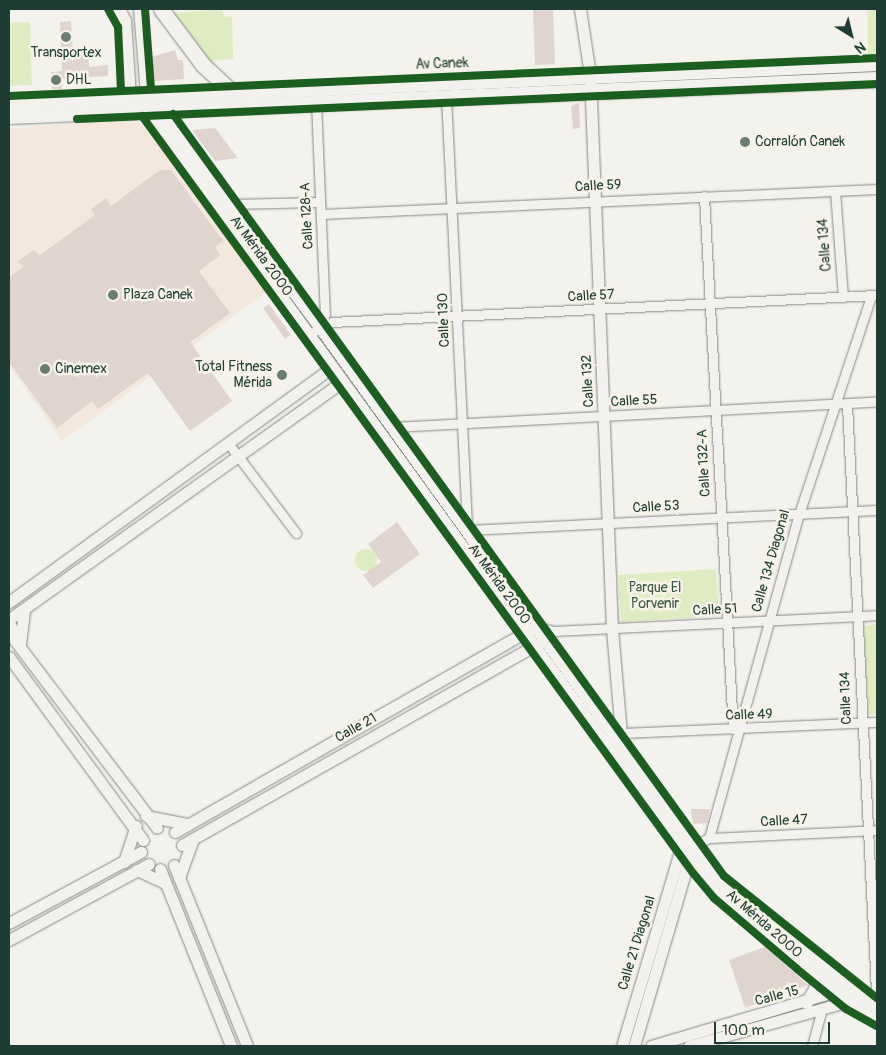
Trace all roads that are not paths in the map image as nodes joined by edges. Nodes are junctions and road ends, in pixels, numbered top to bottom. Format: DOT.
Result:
graph roads {
  1 [pos="119,9"];
  2 [pos="140,9"];
  3 [pos="161,9"];
  4 [pos="579,9"];
  5 [pos="877,63"];
  6 [pos="590,74"];
  7 [pos="877,79"];
  8 [pos="631,81"];
  9 [pos="518,85"];
  10 [pos="588,90"];
  11 [pos="232,92"];
  12 [pos="130,96"];
  13 [pos="446,96"];
  14 [pos="9,102"];
  15 [pos="146,102"];
  16 [pos="316,102"];
  17 [pos="161,109"];
  18 [pos="9,116"];
  19 [pos="877,189"];
  20 [pos="835,191"];
  21 [pos="704,196"];
  22 [pos="594,200"];
  23 [pos="320,202"];
  24 [pos="231,204"];
  25 [pos="453,208"];
  26 [pos="321,214"];
  27 [pos="874,296"];
  28 [pos="842,297"];
  29 [pos="710,304"];
  30 [pos="600,309"];
  31 [pos="458,316"];
  32 [pos="320,327"];
  33 [pos="310,335"];
  34 [pos="333,367"];
  35 [pos="343,381"];
  36 [pos="877,402"];
  37 [pos="833,404"];
  38 [pos="847,404"];
  39 [pos="715,410"];
  40 [pos="605,416"];
  41 [pos="462,423"];
  42 [pos="392,427"];
  43 [pos="228,443"];
  44 [pos="238,456"];
  45 [pos="877,510"];
  46 [pos="853,511"];
  47 [pos="799,514"];
  48 [pos="721,518"];
  49 [pos="610,524"];
  50 [pos="296,533"];
  51 [pos="462,534"];
  52 [pos="10,600"];
  53 [pos="24,609"];
  54 [pos="877,615"];
  55 [pos="857,616"];
  56 [pos="768,621"];
  57 [pos="10,622"];
  58 [pos="726,623"];
  59 [pos="536,626"];
  60 [pos="612,629"];
  61 [pos="524,633"];
  62 [pos="549,635"];
  63 [pos="534,646"];
  64 [pos="21,649"];
  65 [pos="10,660"];
  66 [pos="877,722"];
  67 [pos="861,723"];
  68 [pos="736,729"];
  69 [pos="81,730"];
  70 [pos="348,734"];
  71 [pos="615,738"];
  72 [pos="70,739"];
  73 [pos="355,746"];
  74 [pos="146,816"];
  75 [pos="188,824"];
  76 [pos="136,826"];
  77 [pos="157,828"];
  78 [pos="873,830"];
  79 [pos="175,832"];
  80 [pos="709,838"];
  81 [pos="193,839"];
  82 [pos="182,845"];
  83 [pos="142,846"];
  84 [pos="687,847"];
  85 [pos="689,859"];
  86 [pos="124,862"];
  87 [pos="149,864"];
  88 [pos="174,865"];
  89 [pos="160,869"];
  90 [pos="137,870"];
  91 [pos="179,878"];
  92 [pos="165,883"];
  93 [pos="9,923"];
  94 [pos="9,940"];
  95 [pos="814,974"];
  96 [pos="850,986"];
  97 [pos="877,991"];
  98 [pos="844,996"];
  99 [pos="864,997"];
  100 [pos="807,1003"];
  101 [pos="877,1007"];
  102 [pos="232,1009"];
  103 [pos="822,1009"];
  104 [pos="218,1014"];
  105 [pos="877,1022"];
  106 [pos="231,1046"];
  107 [pos="247,1046"];
  108 [pos="622,1046"];
  109 [pos="634,1046"];
  110 [pos="651,1046"];
  111 [pos="689,1046"];
  112 [pos="810,1046"];
  1 -- 12 [label="main road"];
  2 -- 15 [label="main road"];
  3 -- 11 [label="main road"];
  4 -- 6 [label="street, Calle 132"];
  5 -- 8 [label="main road"];
  6 -- 8 [label="main road"];
  6 -- 9 [label="main road"];
  6 -- 10 [label="street, Calle 132"];
  7 -- 8 [label="main road"];
  8 -- 10 [label="main road"];
  9 -- 10 [label="main road"];
  9 -- 11 [label="main road"];
  9 -- 13 [label="main road"];
  10 -- 22 [label="street, Calle 132"];
  11 -- 15 [label="main road"];
  12 -- 14 [label="main road"];
  12 -- 15 [label="main road"];
  13 -- 16 [label="main road"];
  13 -- 25 [label="street, Calle 130"];
  15 -- 17 [label="main road"];
  15 -- 18 [label="main road"];
  15 -- 33 [label="main road"];
  16 -- 17 [label="main road"];
  16 -- 23 [label="street, Calle 128-A"];
  17 -- 24 [label="main road"];
  19 -- 20 [label="street, Calle 59"];
  20 -- 21 [label="street, Calle 59"];
  20 -- 28 [label="street, Calle 134"];
  21 -- 22 [label="street, Calle 59"];
  21 -- 29 [label="street, Calle 132-A"];
  22 -- 25 [label="street, Calle 59"];
  22 -- 30 [label="street, Calle 132"];
  23 -- 24 [label="street"];
  23 -- 26 [label="street, Calle 128-A"];
  24 -- 32 [label="main road"];
  25 -- 26 [label="street, Calle 59"];
  25 -- 31 [label="street, Calle 130"];
  26 -- 32 [label="street, Calle 128-A"];
  27 -- 28 [label="street, Calle 57"];
  27 -- 37 [label="street, Calle 134 Diagonal"];
  28 -- 29 [label="street, Calle 57"];
  29 -- 30 [label="street, Calle 57"];
  29 -- 39 [label="street, Calle 132-A"];
  30 -- 31 [label="street, Calle 57"];
  30 -- 40 [label="street, Calle 132"];
  31 -- 32 [label="street, Calle 57"];
  31 -- 41 [label="street, Calle 130"];
  32 -- 33 [label="street, Calle 57"];
  32 -- 42 [label="main road"];
  33 -- 34 [label="main road"];
  34 -- 35 [label="main road"];
  34 -- 43 [label="street"];
  35 -- 44 [label="street"];
  35 -- 51 [label="main road"];
  36 -- 38 [label="street, Calle 55"];
  37 -- 38 [label="street, Calle 55"];
  37 -- 39 [label="street, Calle 55"];
  37 -- 47 [label="street, Calle 134 Diagonal"];
  38 -- 46 [label="street, Calle 134"];
  39 -- 40 [label="street, Calle 55"];
  39 -- 48 [label="street, Calle 132-A"];
  40 -- 41 [label="street, Calle 55"];
  40 -- 49 [label="street, Calle 132"];
  41 -- 42 [label="street, Calle 55"];
  41 -- 51 [label="street, Calle 130"];
  42 -- 51 [label="main road"];
  43 -- 44 [label="street"];
  43 -- 52 [label="street"];
  44 -- 50 [label="street"];
  44 -- 53 [label="street"];
  45 -- 46 [label="street, Calle 53"];
  46 -- 47 [label="street, Calle 53"];
  46 -- 55 [label="street, Calle 134"];
  47 -- 48 [label="street, Calle 53"];
  47 -- 56 [label="street, Calle 134 Diagonal"];
  48 -- 49 [label="street, Calle 53"];
  48 -- 58 [label="street, Calle 132-A"];
  49 -- 51 [label="street, Calle 53"];
  49 -- 60 [label="street, Calle 132"];
  51 -- 59 [label="main road"];
  51 -- 61 [label="main road"];
  53 -- 57 [label="street"];
  53 -- 64 [label="street"];
  54 -- 55 [label="street, Calle 51"];
  55 -- 56 [label="street, Calle 51"];
  55 -- 67 [label="street, Calle 134"];
  56 -- 58 [label="street, Calle 51"];
  56 -- 68 [label="street, Calle 134 Diagonal"];
  57 -- 64 [label="street"];
  58 -- 60 [label="street, Calle 51"];
  58 -- 68 [label="street, Calle 132-A"];
  59 -- 61 [label="street, Calle 21"];
  59 -- 62 [label="main road"];
  60 -- 62 [label="street, Calle 51"];
  60 -- 71 [label="street, Calle 132"];
  61 -- 63 [label="main road"];
  61 -- 70 [label="street, Calle 21"];
  62 -- 63 [label="street, Calle 21"];
  62 -- 71 [label="main road"];
  63 -- 71 [label="main road"];
  63 -- 73 [label="street, Calle 21"];
  64 -- 69 [label="street"];
  65 -- 72 [label="street"];
  66 -- 67 [label="street, Calle 49"];
  67 -- 68 [label="street, Calle 49"];
  67 -- 78 [label="street, Calle 134"];
  68 -- 71 [label="street, Calle 49"];
  68 -- 80 [label="street, Calle 134 Diagonal"];
  69 -- 72 [label="street"];
  69 -- 74 [label="street"];
  70 -- 73 [label="street"];
  70 -- 75 [label="street, Calle 21"];
  71 -- 84 [label="main road"];
  72 -- 76 [label="street"];
  73 -- 81 [label="street, Calle 21"];
  74 -- 75 [label="street"];
  74 -- 77 [label="street"];
  75 -- 79 [label="street, Calle 21"];
  76 -- 83 [label="street"];
  76 -- 86 [label="street"];
  77 -- 79 [label="street"];
  77 -- 83 [label="street"];
  78 -- 80 [label="street, Calle 47"];
  78 -- 97 [label="street, Calle 134"];
  79 -- 82 [label="street"];
  80 -- 84 [label="street, Calle 47"];
  81 -- 82 [label="street, Calle 21"];
  81 -- 91 [label="street"];
  82 -- 88 [label="street"];
  83 -- 86 [label="street"];
  83 -- 87 [label="street"];
  84 -- 85 [label="main road"];
  84 -- 96 [label="main road"];
  84 -- 108 [label="street, Calle 21 Diagonal"];
  85 -- 95 [label="main road"];
  85 -- 109 [label="street, Calle 21 Diagonal"];
  86 -- 93 [label="street"];
  87 -- 89 [label="street"];
  87 -- 90 [label="street"];
  88 -- 89 [label="street"];
  88 -- 91 [label="street"];
  89 -- 92 [label="street"];
  90 -- 92 [label="street"];
  90 -- 94 [label="street"];
  91 -- 102 [label="street"];
  92 -- 104 [label="street"];
  95 -- 98 [label="main road"];
  95 -- 100 [label="main road"];
  96 -- 98 [label="street, Calle 15"];
  96 -- 99 [label="main road"];
  97 -- 99 [label="street"];
  98 -- 99 [label="street, Calle 15"];
  98 -- 100 [label="street, Calle 15"];
  98 -- 103 [label="street, Calle 15"];
  98 -- 105 [label="main road"];
  99 -- 101 [label="main road"];
  100 -- 110 [label="street, Calle 15"];
  102 -- 104 [label="street"];
  102 -- 107 [label="street"];
  103 -- 111 [label="street, Calle 15"];
  103 -- 112 [label="street"];
  104 -- 106 [label="street"];
}
